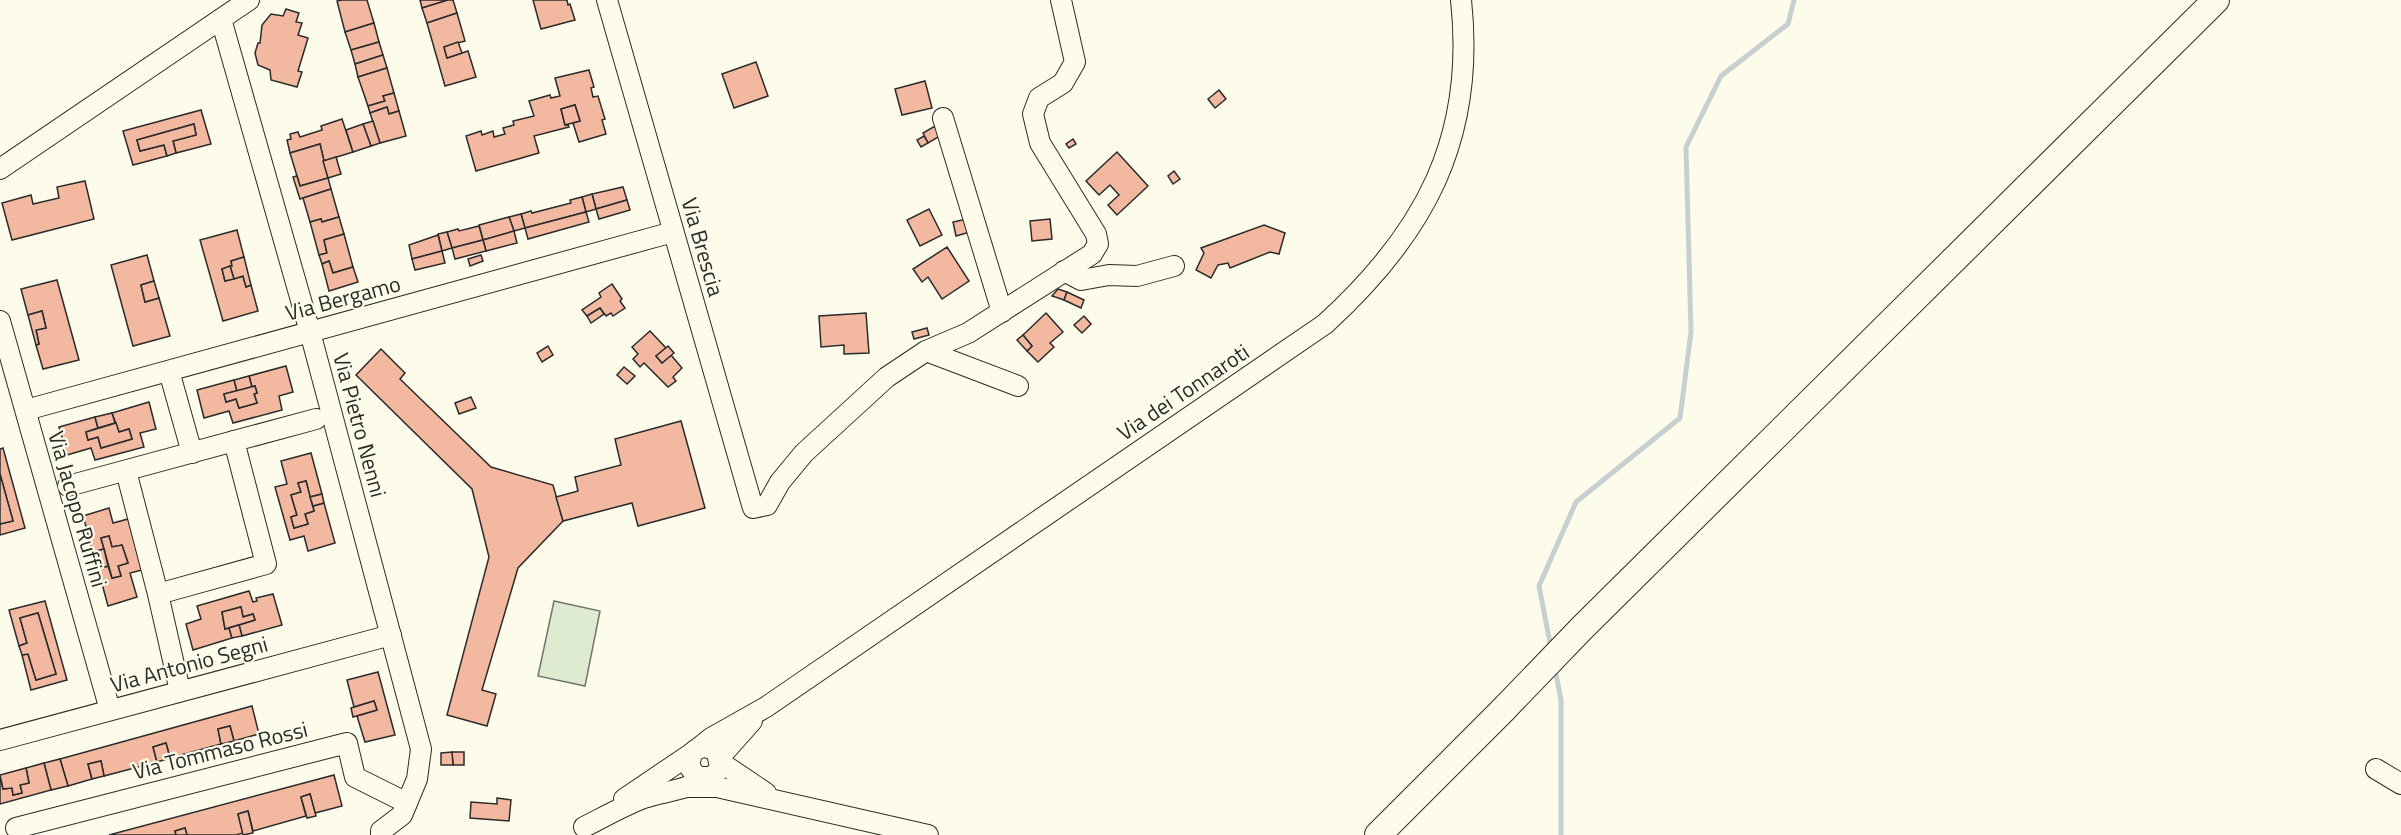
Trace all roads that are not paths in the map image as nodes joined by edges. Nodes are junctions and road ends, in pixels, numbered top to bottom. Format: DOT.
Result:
graph roads {
  1 [pos="249,0"];
  2 [pos="607,0"];
  3 [pos="1061,0"];
  4 [pos="1461,0"];
  5 [pos="2216,0"];
  6 [pos="221,19"];
  7 [pos="943,118"];
  8 [pos="0,169"];
  9 [pos="673,232"];
  10 [pos="1174,266"];
  11 [pos="1064,272"];
  12 [pos="1002,312"];
  13 [pos="0,321"];
  14 [pos="310,332"];
  15 [pos="926,351"];
  16 [pos="170,371"];
  17 [pos="1018,386"];
  18 [pos="26,410"];
  19 [pos="316,419"];
  20 [pos="234,441"];
  21 [pos="192,453"];
  22 [pos="126,471"];
  23 [pos="68,486"];
  24 [pos="158,594"];
  25 [pos="391,635"];
  26 [pos="180,691"];
  27 [pos="766,707"];
  28 [pos="110,710"];
  29 [pos="0,740"];
  30 [pos="694,751"];
  31 [pos="2376,769"];
  32 [pos="708,775"];
  33 [pos="2401,784"];
  34 [pos="407,803"];
  35 [pos="16,828"];
  36 [pos="579,831"];
  37 [pos="375,834"];
  38 [pos="928,835"];
  39 [pos="1377,835"];
  1 -- 6 [label="street"];
  2 -- 9 [label="street, Via Brescia"];
  3 -- 11 [label="street"];
  4 -- 27 [label="street, Via dei Tonnaroti"];
  5 -- 39 [label="main road"];
  6 -- 8 [label="street"];
  6 -- 14 [label="street, Via Pietro Nenni"];
  7 -- 12 [label="street"];
  9 -- 14 [label="street, Via Bergamo"];
  9 -- 15 [label="street, Via Brescia"];
  10 -- 11 [label="street"];
  11 -- 12 [label="street"];
  12 -- 15 [label="street"];
  13 -- 18 [label="street, Via Jacopo Ruffini"];
  14 -- 16 [label="street, Via Bergamo"];
  14 -- 25 [label="street, Via Pietro Nenni"];
  15 -- 17 [label="street"];
  16 -- 18 [label="street, Via Bergamo"];
  16 -- 21 [label="street"];
  18 -- 28 [label="street, Via Jacopo Ruffini"];
  19 -- 20 [label="street"];
  20 -- 21 [label="street"];
  20 -- 24 [label="street"];
  21 -- 22 [label="street"];
  22 -- 23 [label="street"];
  22 -- 24 [label="street"];
  24 -- 26 [label="street"];
  25 -- 26 [label="street, Via Antonio Segni"];
  25 -- 34 [label="street, Via Pietro Nenni"];
  26 -- 28 [label="street, Via Antonio Segni"];
  27 -- 30 [label="street"];
  27 -- 32 [label="street"];
  28 -- 29 [label="street, Via Antonio Segni"];
  30 -- 32 [label="street"];
  30 -- 32 [label="street"];
  30 -- 36 [label="street"];
  31 -- 33 [label="street"];
  32 -- 36 [label="street"];
  32 -- 38 [label="street"];
  34 -- 35 [label="street, Via Tommaso Rossi"];
  34 -- 37 [label="street, Via Pietro Nenni"];
}
